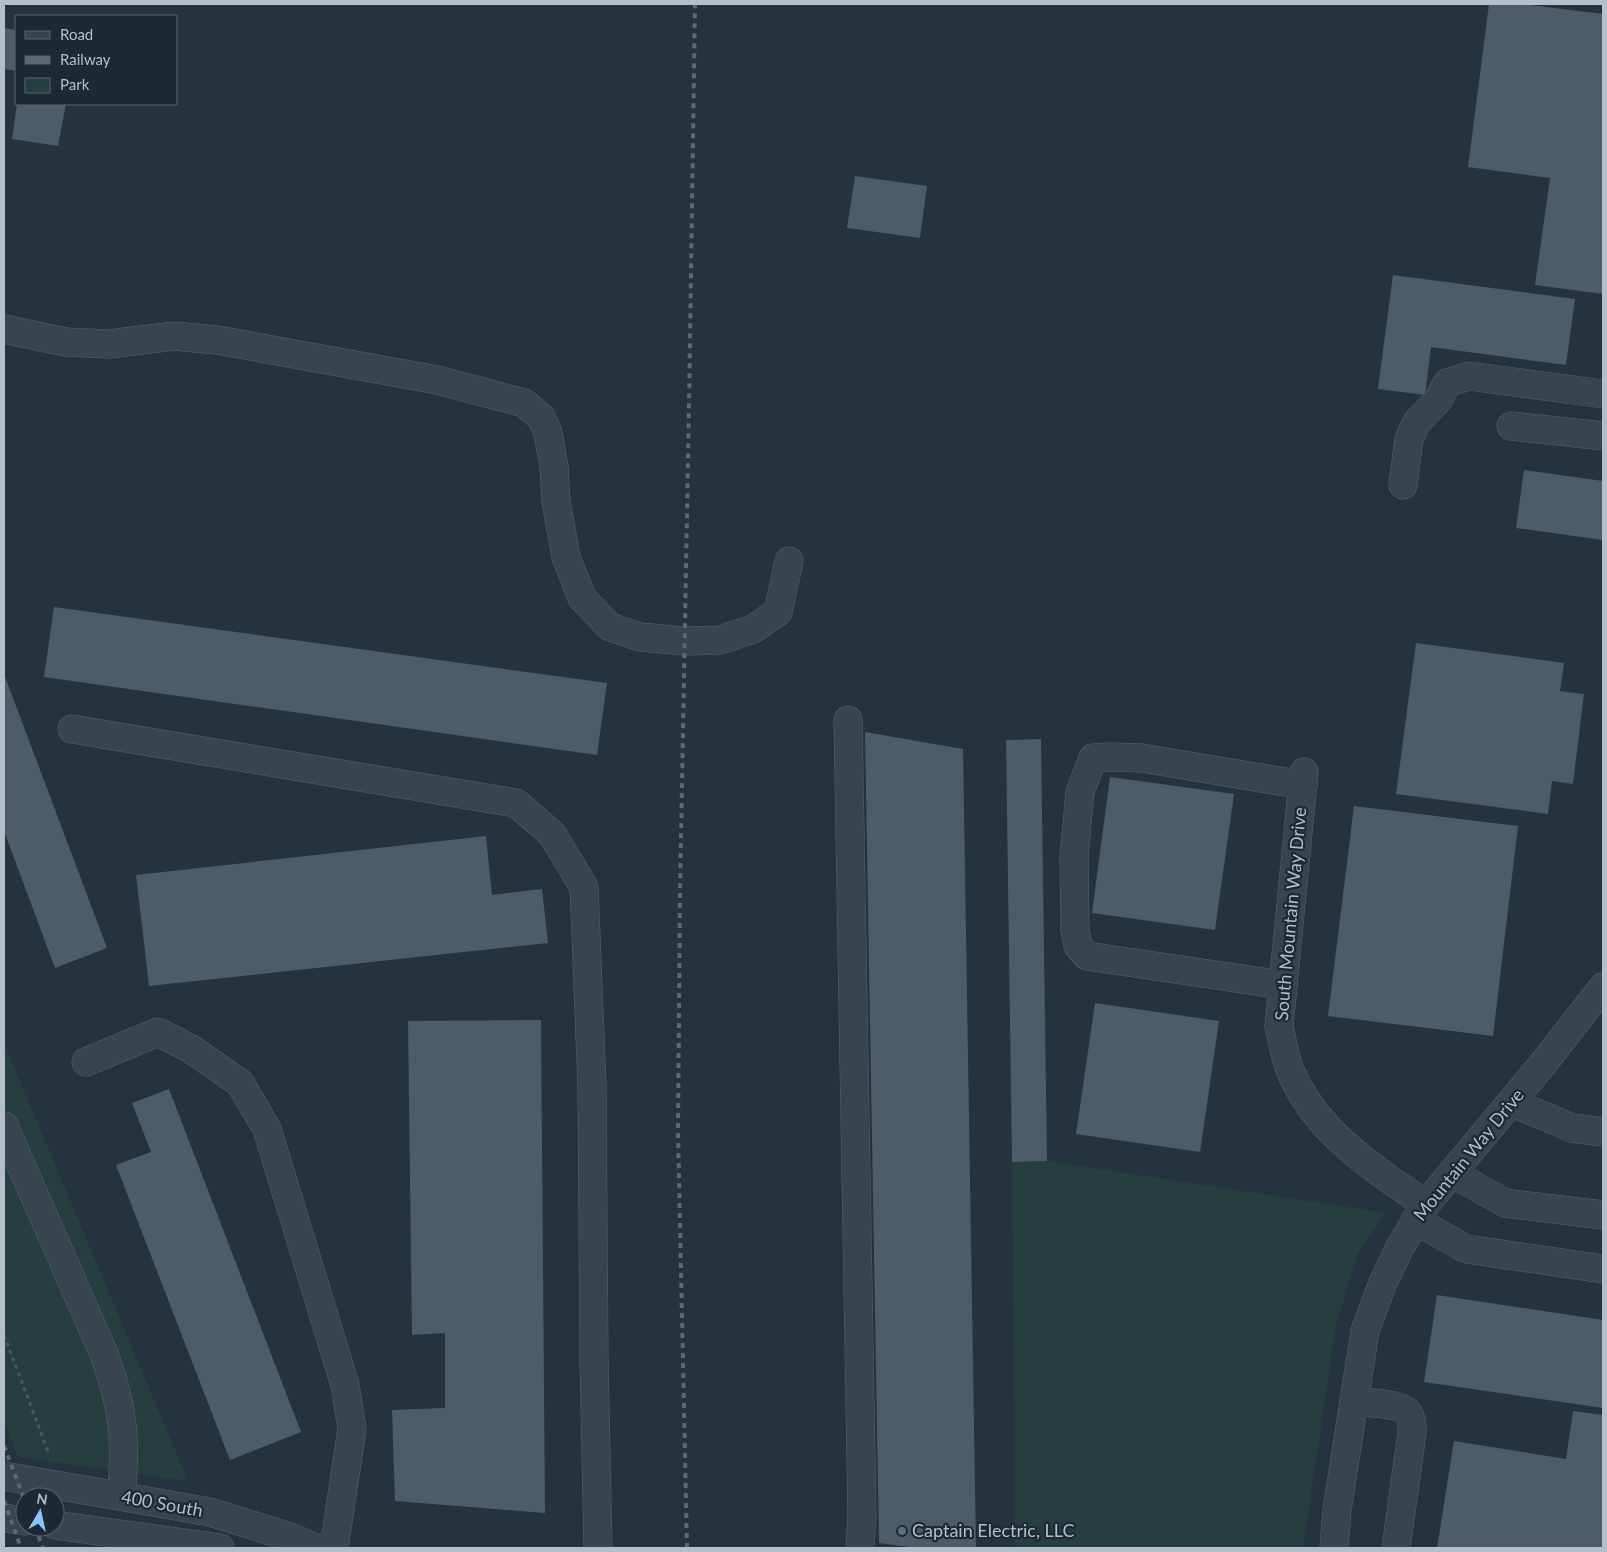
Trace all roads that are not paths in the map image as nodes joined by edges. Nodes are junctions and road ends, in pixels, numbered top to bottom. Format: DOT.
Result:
graph roads {
  1 [pos="4,329"];
  2 [pos="1603,394"];
  3 [pos="1511,426"];
  4 [pos="1603,436"];
  5 [pos="1403,485"];
  6 [pos="789,561"];
  7 [pos="848,720"];
  8 [pos="72,729"];
  9 [pos="1283,985"];
  10 [pos="1600,998"];
  11 [pos="86,1062"];
  12 [pos="1511,1102"];
  13 [pos="4,1126"];
  14 [pos="1603,1132"];
  15 [pos="1452,1173"];
  16 [pos="1420,1212"];
  17 [pos="1603,1215"];
  18 [pos="1603,1269"];
  19 [pos="1354,1400"];
  20 [pos="4,1476"];
  21 [pos="121,1496"];
  22 [pos="65,1526"];
  23 [pos="220,1548"];
  24 [pos="316,1548"];
  25 [pos="334,1548"];
  26 [pos="598,1548"];
  27 [pos="860,1548"];
  28 [pos="1334,1548"];
  29 [pos="1396,1548"];
  1 -- 6 [label="street"];
  2 -- 5 [label="street"];
  3 -- 4 [label="street"];
  7 -- 27 [label="street"];
  8 -- 26 [label="street"];
  9 -- 9 [label="street, South Mountain Way Drive"];
  9 -- 16 [label="street, South Mountain Way Drive"];
  10 -- 12 [label="street, Mountain Way Drive"];
  11 -- 25 [label="street"];
  12 -- 14 [label="street"];
  12 -- 15 [label="street, Mountain Way Drive"];
  13 -- 21 [label="street"];
  15 -- 16 [label="street, Mountain Way Drive"];
  15 -- 17 [label="street"];
  16 -- 18 [label="street, South Mountain Way Drive"];
  16 -- 19 [label="street, Mountain Way Drive"];
  19 -- 28 [label="street, Mountain Way Drive"];
  19 -- 29 [label="street"];
  20 -- 21 [label="street, 400 South"];
  21 -- 24 [label="street, 400 South"];
  22 -- 23 [label="street, 400 South"];
}
